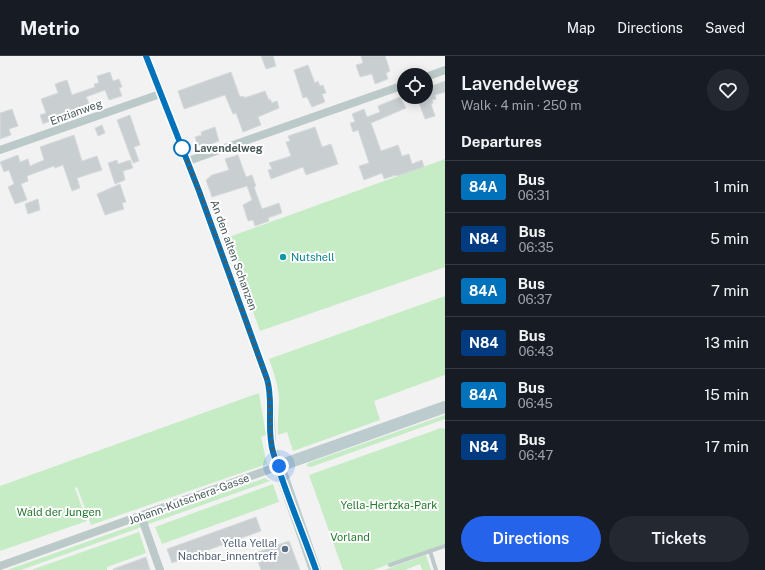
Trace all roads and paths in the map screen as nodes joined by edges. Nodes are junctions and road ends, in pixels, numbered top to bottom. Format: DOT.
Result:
graph roads {
  1 [pos="146,56"];
  2 [pos="445,70"];
  3 [pos="433,74"];
  4 [pos="397,86"];
  5 [pos="160,94"];
  6 [pos="0,150"];
  7 [pos="188,161"];
  8 [pos="445,407"];
  9 [pos="279,466"];
  10 [pos="141,516"];
  11 [pos="445,546"];
  12 [pos="430,551"];
  13 [pos="0,566"];
  14 [pos="390,566"];
  15 [pos="160,570"];
  16 [pos="316,570"];
  17 [pos="436,570"];
  1 -- 5 [label="street, An den alten Schanzen"];
  2 -- 3 [label="street"];
  4 -- 7 [label="street"];
  5 -- 6 [label="street, Enzianweg"];
  5 -- 7 [label="street, An den alten Schanzen"];
  7 -- 9 [label="street, An den alten Schanzen"];
  8 -- 9 [label="street, Johann-Kutschera-Gasse"];
  9 -- 10 [label="street, Johann-Kutschera-Gasse"];
  9 -- 16 [label="street"];
  10 -- 13 [label="street, Johann-Kutschera-Gasse"];
  10 -- 15 [label="street"];
  11 -- 12 [label="lane"];
  12 -- 14 [label="lane"];
  12 -- 17 [label="lane"];
}
